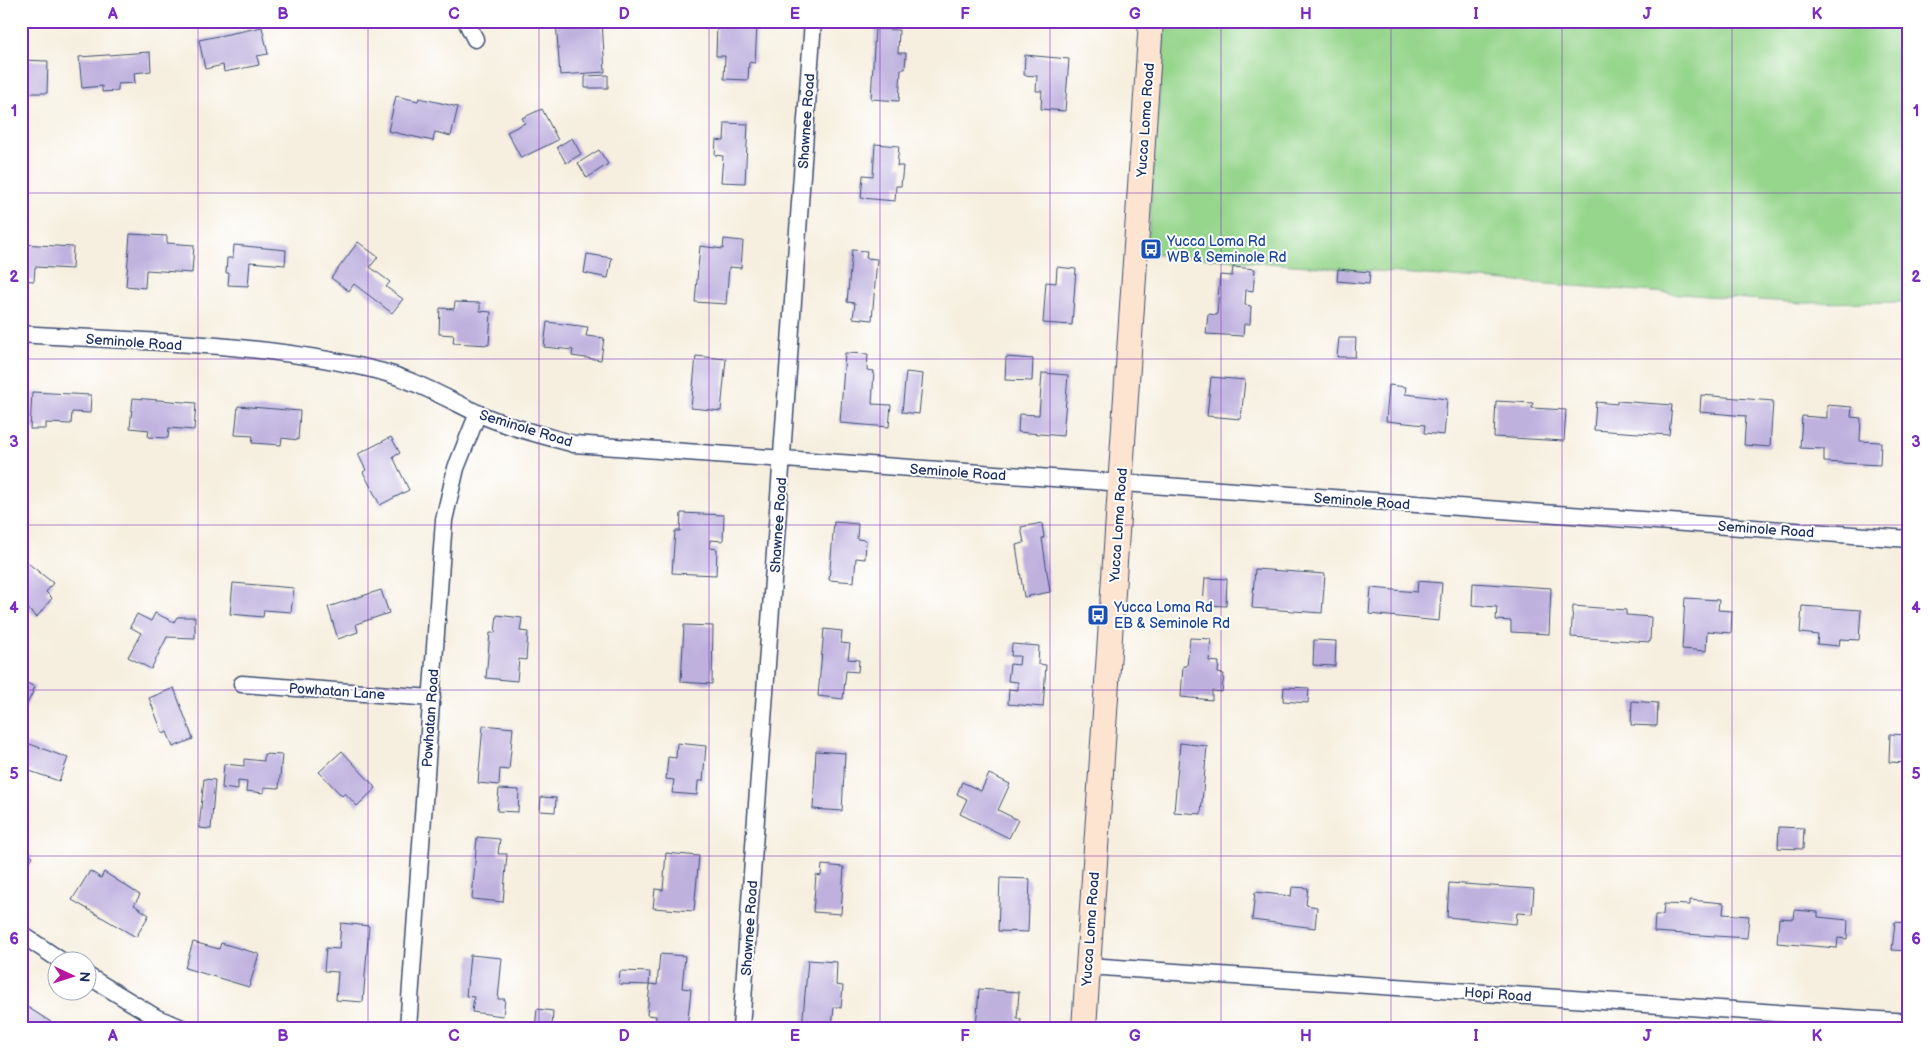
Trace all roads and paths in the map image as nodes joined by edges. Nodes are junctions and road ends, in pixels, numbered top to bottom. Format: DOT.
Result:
graph roads {
  1 [pos="466,21"];
  2 [pos="813,21"];
  3 [pos="1152,21"];
  4 [pos="475,40"];
  5 [pos="21,334"];
  6 [pos="478,413"];
  7 [pos="783,460"];
  8 [pos="1121,484"];
  9 [pos="1909,539"];
  10 [pos="242,684"];
  11 [pos="432,698"];
  12 [pos="21,934"];
  13 [pos="48,952"];
  14 [pos="1088,966"];
  15 [pos="98,982"];
  16 [pos="1909,1022"];
  17 [pos="182,1028"];
  18 [pos="408,1028"];
  19 [pos="742,1028"];
  20 [pos="1084,1028"];
  1 -- 4 [label="street"];
  2 -- 7 [label="street, Shawnee Road"];
  3 -- 8 [label="main road, Yucca Loma Road"];
  5 -- 6 [label="street, Seminole Road"];
  6 -- 7 [label="street, Seminole Road"];
  6 -- 11 [label="street, Powhatan Road"];
  7 -- 8 [label="street, Seminole Road"];
  7 -- 19 [label="street, Shawnee Road"];
  8 -- 9 [label="street, Seminole Road"];
  8 -- 14 [label="main road, Yucca Loma Road"];
  10 -- 11 [label="street, Powhatan Lane"];
  11 -- 18 [label="street, Powhatan Road"];
  12 -- 13 [label="street"];
  14 -- 16 [label="street, Hopi Road"];
  14 -- 20 [label="main road, Yucca Loma Road"];
  15 -- 17 [label="street"];
}
